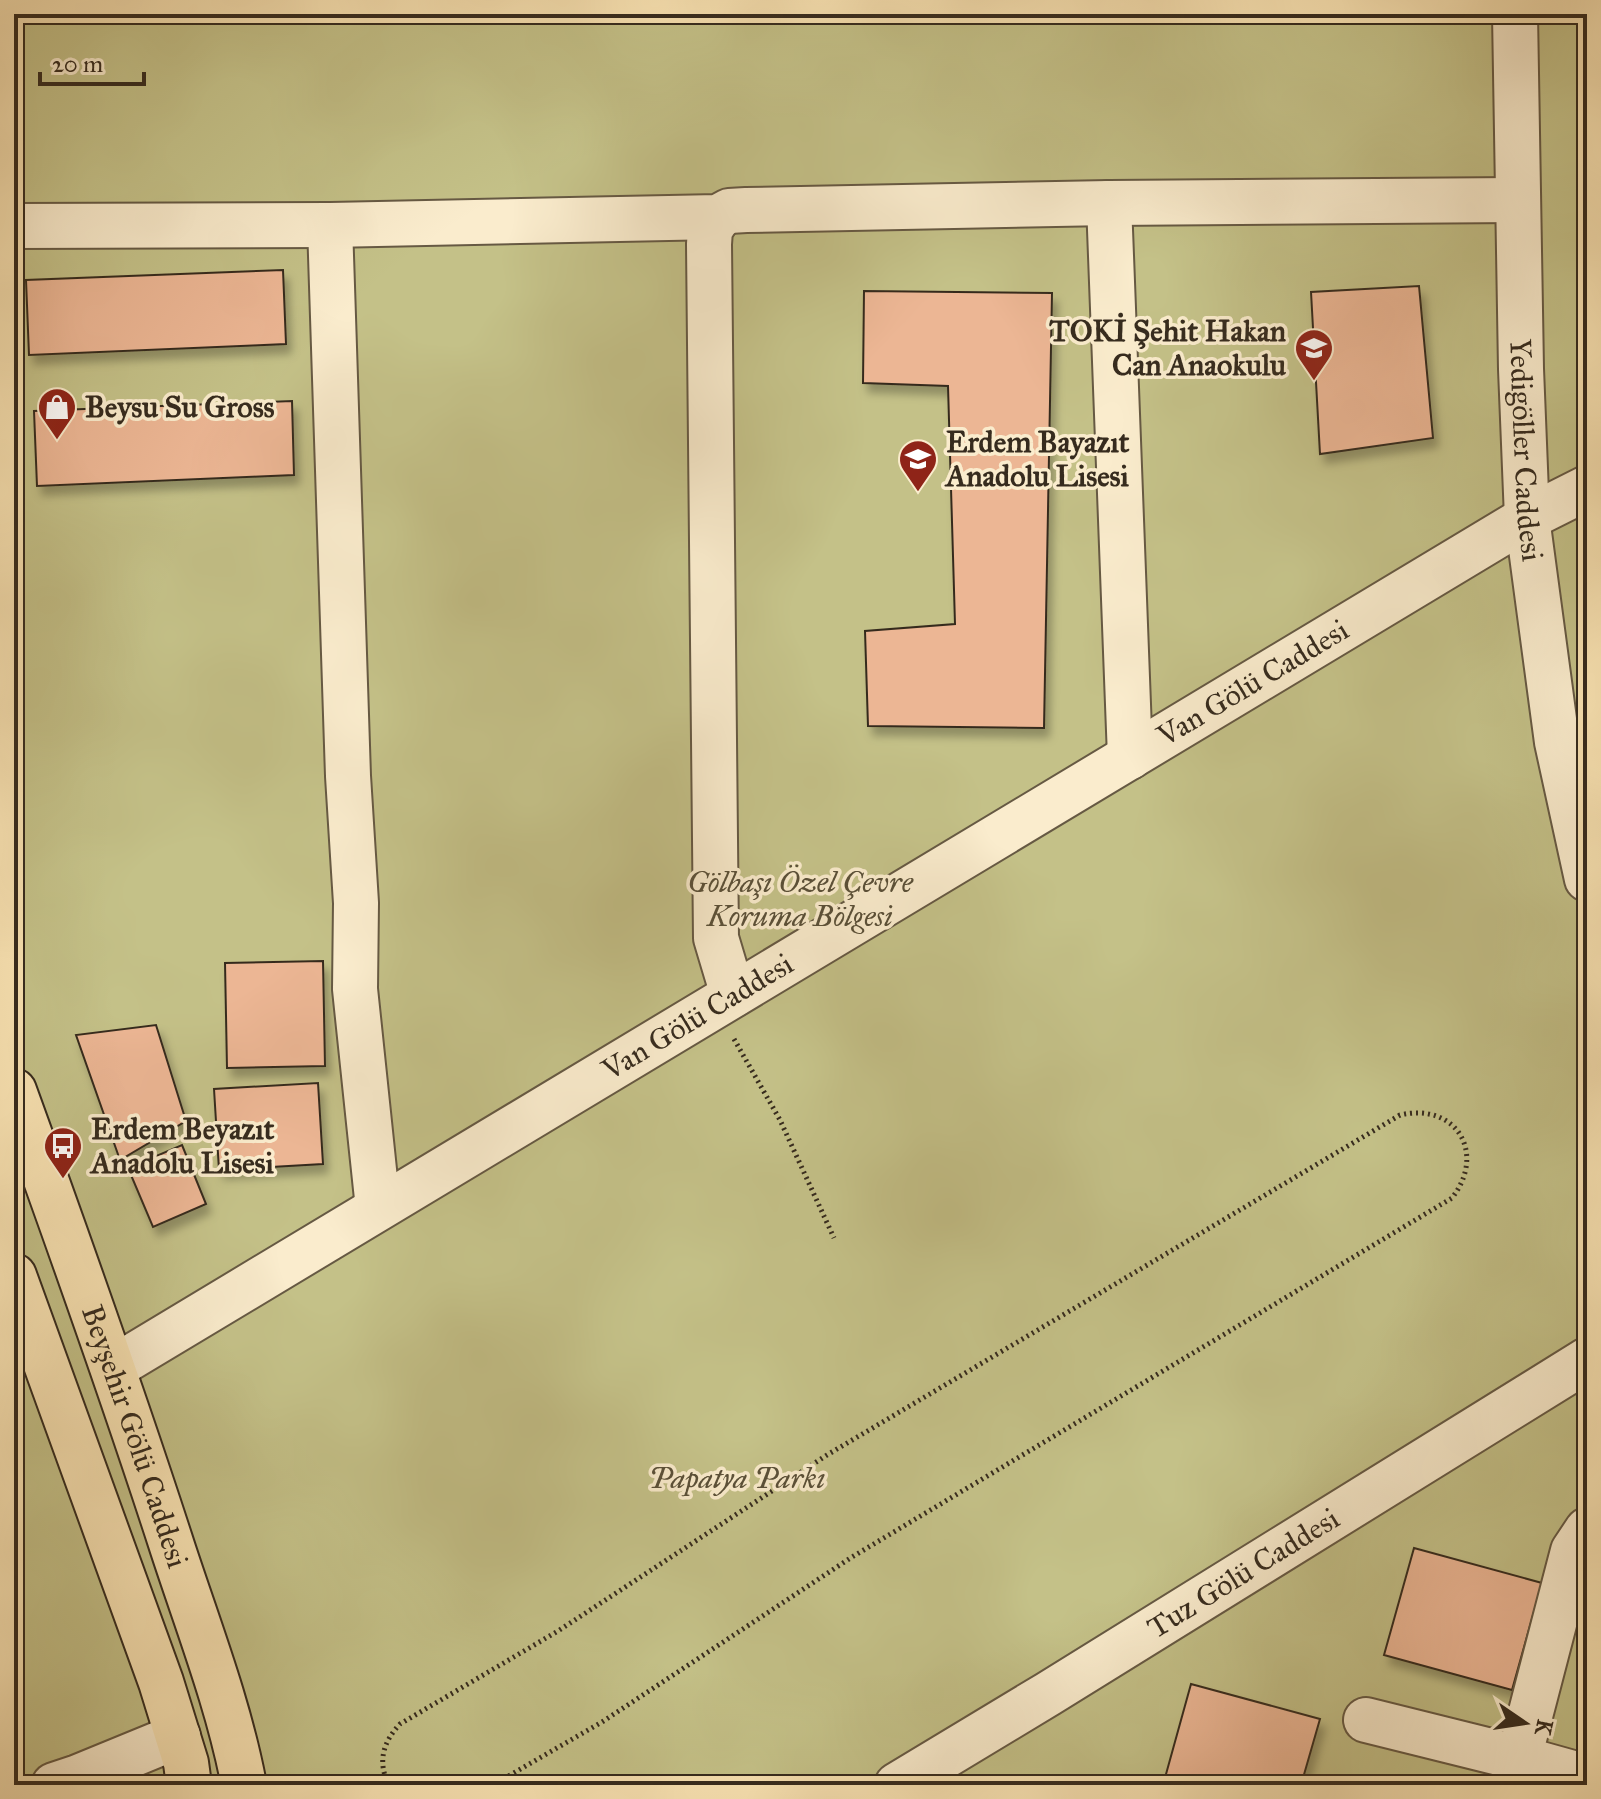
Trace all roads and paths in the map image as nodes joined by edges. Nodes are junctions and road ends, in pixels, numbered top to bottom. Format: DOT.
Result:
graph roads {
  1 [pos="1515,14"];
  2 [pos="1518,200"];
  3 [pos="1109,203"];
  4 [pos="718,217"];
  5 [pos="330,225"];
  6 [pos="14,226"];
  7 [pos="1587,488"];
  8 [pos="1527,518"];
  9 [pos="1130,757"];
  10 [pos="1587,879"];
  11 [pos="733,1016"];
  12 [pos="14,1091"];
  13 [pos="378,1208"];
  14 [pos="834,1238"];
  15 [pos="14,1276"];
  16 [pos="44,1356"];
  17 [pos="1587,1360"];
  18 [pos="112,1366"];
  19 [pos="71,1430"];
  20 [pos="1587,1530"];
  21 [pos="1366,1720"];
  22 [pos="178,1736"];
  23 [pos="1516,1772"];
  24 [pos="1587,1777"];
  25 [pos="54,1785"];
  26 [pos="189,1785"];
  27 [pos="244,1785"];
  28 [pos="389,1785"];
  29 [pos="493,1785"];
  30 [pos="897,1785"];
  1 -- 2 [label="street, Yedigöller Caddesi"];
  2 -- 3 [label="street"];
  2 -- 8 [label="street, Yedigöller Caddesi"];
  3 -- 4 [label="street"];
  3 -- 9 [label="street"];
  4 -- 5 [label="street"];
  4 -- 11 [label="street"];
  5 -- 6 [label="street"];
  5 -- 13 [label="street"];
  7 -- 8 [label="street, Van Gölü Caddesi"];
  8 -- 9 [label="street, Van Gölü Caddesi"];
  8 -- 10 [label="street, Yedigöller Caddesi"];
  9 -- 11 [label="street, Van Gölü Caddesi"];
  11 -- 13 [label="street, Van Gölü Caddesi"];
  11 -- 14 [label="path"];
  12 -- 18 [label="main road, Beyşehir Gölü Caddesi"];
  13 -- 18 [label="street, Van Gölü Caddesi"];
  15 -- 16 [label="main road"];
  16 -- 18 [label="main road"];
  16 -- 19 [label="main road"];
  17 -- 30 [label="street, Tuz Gölü Caddesi"];
  18 -- 19 [label="main road"];
  18 -- 27 [label="main road, Beyşehir Gölü Caddesi"];
  19 -- 22 [label="main road"];
  20 -- 23 [label="street"];
  21 -- 23 [label="street"];
  22 -- 25 [label="street"];
  22 -- 26 [label="main road"];
  23 -- 24 [label="street"];
  28 -- 29 [label="path"];
}
